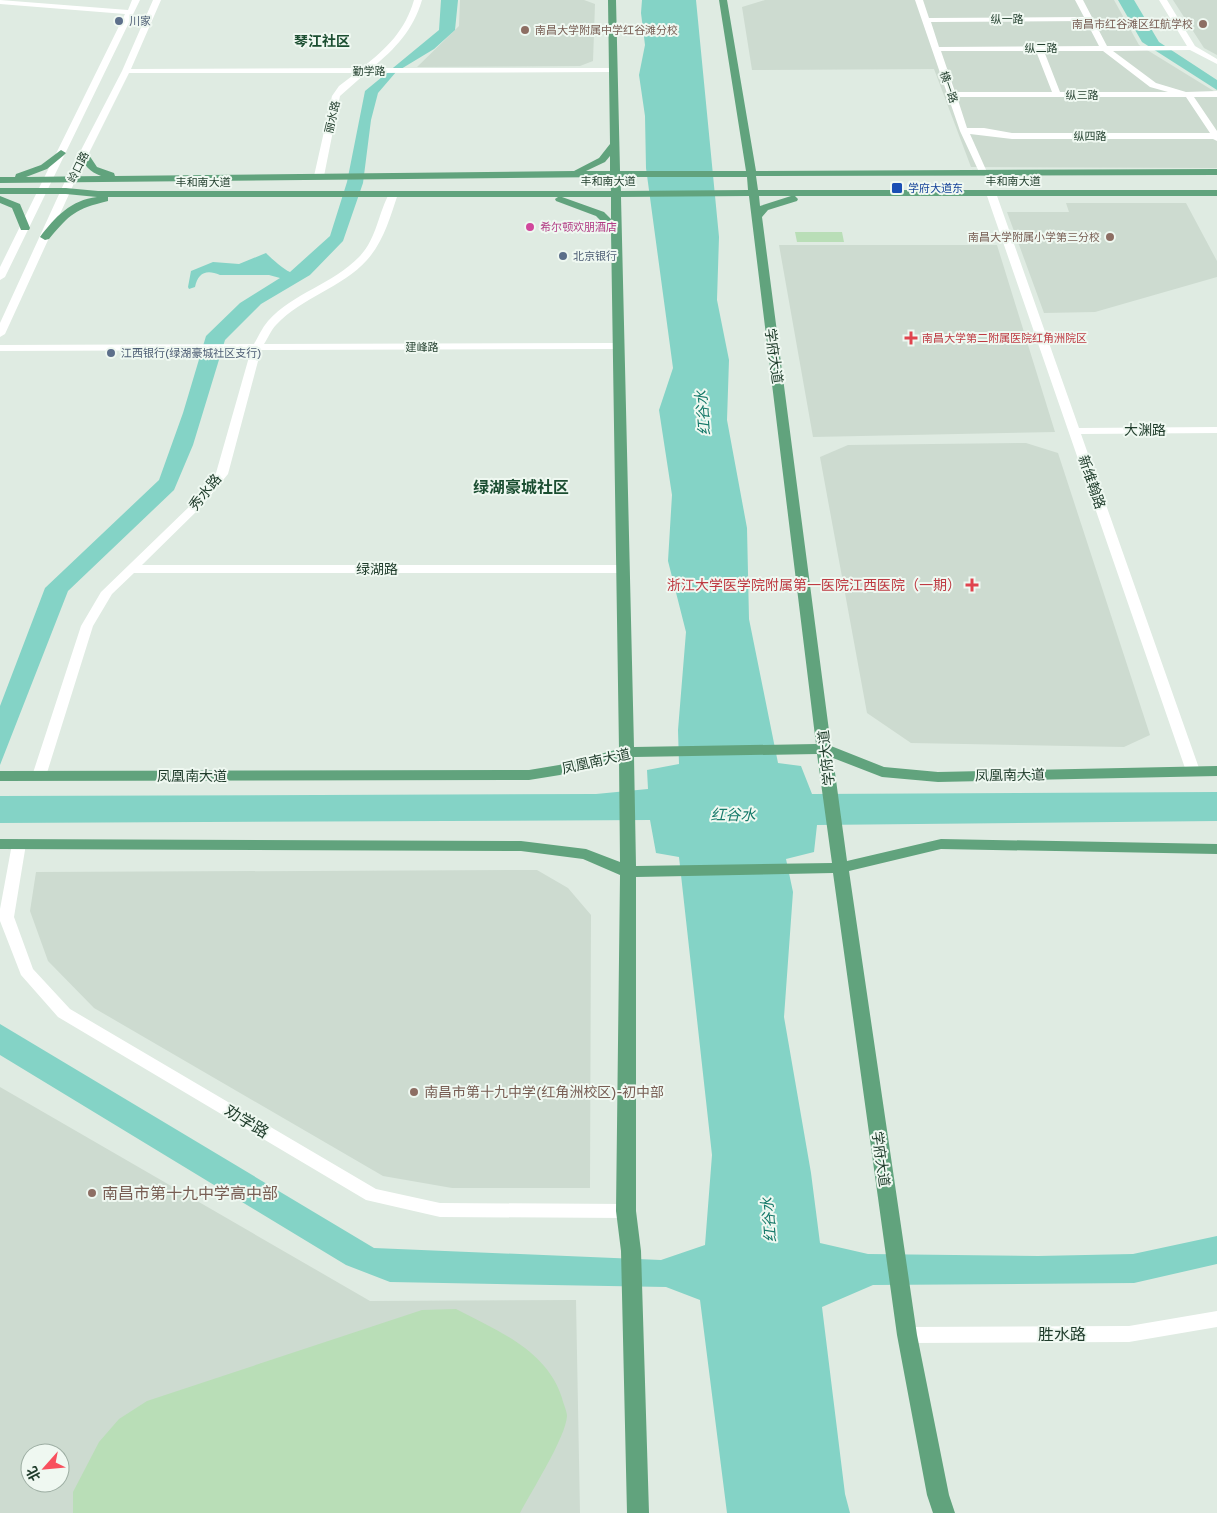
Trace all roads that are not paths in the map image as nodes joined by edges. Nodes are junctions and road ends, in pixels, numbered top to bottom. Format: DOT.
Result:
graph roads {
  1 [pos="57,0"];
  2 [pos="136,0"];
  3 [pos="157,0"];
  4 [pos="418,0"];
  5 [pos="612,0"];
  6 [pos="723,0"];
  7 [pos="918,0"];
  8 [pos="1079,0"];
  9 [pos="1163,0"];
  10 [pos="0,2"];
  11 [pos="50,6"];
  12 [pos="130,12"];
  13 [pos="1088,19"];
  14 [pos="926,20"];
  15 [pos="937,48"];
  16 [pos="1039,48"];
  17 [pos="1104,48"];
  18 [pos="1192,48"];
  19 [pos="1217,62"];
  20 [pos="126,70"];
  21 [pos="612,70"];
  22 [pos="364,71"];
  23 [pos="1214,94"];
  24 [pos="952,95"];
  25 [pos="1058,95"];
  26 [pos="1189,95"];
  27 [pos="964,131"];
  28 [pos="1216,137"];
  29 [pos="613,146"];
  30 [pos="748,151"];
  31 [pos="61,153"];
  32 [pos="84,154"];
  33 [pos="945,172"];
  34 [pos="983,172"];
  35 [pos="1217,172"];
  36 [pos="751,173"];
  37 [pos="816,173"];
  38 [pos="561,174"];
  39 [pos="574,174"];
  40 [pos="614,174"];
  41 [pos="319,176"];
  42 [pos="180,177"];
  43 [pos="216,177"];
  44 [pos="139,178"];
  45 [pos="0,179"];
  46 [pos="48,179"];
  47 [pos="71,179"];
  48 [pos="110,182"];
  49 [pos="0,191"];
  50 [pos="43,191"];
  51 [pos="66,192"];
  52 [pos="952,193"];
  53 [pos="991,193"];
  54 [pos="1217,193"];
  55 [pos="132,194"];
  56 [pos="178,194"];
  57 [pos="394,194"];
  58 [pos="532,194"];
  59 [pos="575,194"];
  60 [pos="614,194"];
  61 [pos="752,194"];
  62 [pos="828,194"];
  63 [pos="0,198"];
  64 [pos="756,218"];
  65 [pos="25,228"];
  66 [pos="615,229"];
  67 [pos="45,237"];
  68 [pos="0,278"];
  69 [pos="0,334"];
  70 [pos="617,346"];
  71 [pos="257,347"];
  72 [pos="0,348"];
  73 [pos="1217,430"];
  74 [pos="1074,431"];
  75 [pos="132,569"];
  76 [pos="622,569"];
  77 [pos="826,749"];
  78 [pos="625,752"];
  79 [pos="1193,771"];
  80 [pos="1217,771"];
  81 [pos="0,776"];
  82 [pos="39,776"];
  83 [pos="0,844"];
  84 [pos="19,844"];
  85 [pos="1217,850"];
  86 [pos="840,868"];
  87 [pos="628,872"];
  88 [pos="626,1211"];
  89 [pos="1217,1319"];
  90 [pos="907,1335"];
  91 [pos="638,1513"];
  92 [pos="944,1513"];
  1 -- 11 [label="street"];
  2 -- 12 [label="street, 岭口路"];
  3 -- 20 [label="street, 岭口路"];
  4 -- 22 [label="street, 丽水路"];
  5 -- 21 [label="main road"];
  6 -- 30 [label="main road, 学府大道"];
  7 -- 14 [label="street, 横一路"];
  8 -- 13 [label="street"];
  9 -- 18 [label="street"];
  10 -- 11 [label="street"];
  11 -- 12 [label="street"];
  12 -- 31 [label="street, 岭口路"];
  13 -- 14 [label="street, 纵一路"];
  13 -- 17 [label="street"];
  14 -- 15 [label="street, 横一路"];
  15 -- 16 [label="street, 纵二路"];
  15 -- 24 [label="street, 横一路"];
  16 -- 17 [label="street, 纵二路"];
  16 -- 25 [label="street"];
  17 -- 18 [label="street, 纵二路"];
  17 -- 26 [label="street"];
  18 -- 19 [label="street"];
  20 -- 22 [label="street, 勤学路"];
  20 -- 32 [label="street, 岭口路"];
  21 -- 22 [label="street, 勤学路"];
  21 -- 29 [label="main road"];
  22 -- 41 [label="street, 丽水路"];
  23 -- 26 [label="street, 纵三路"];
  24 -- 25 [label="street, 纵三路"];
  24 -- 27 [label="street, 横一路"];
  25 -- 26 [label="street, 纵三路"];
  26 -- 28 [label="street"];
  27 -- 28 [label="street, 纵四路"];
  27 -- 34 [label="street, 横一路"];
  29 -- 38 [label="main road"];
  29 -- 40 [label="main road"];
  30 -- 36 [label="main road, 学府大道"];
  30 -- 37 [label="main road"];
  31 -- 45 [label="main road"];
  31 -- 46 [label="street, 岭口路"];
  32 -- 42 [label="main road"];
  32 -- 47 [label="street, 岭口路"];
  33 -- 34 [label="main road, 丰和南大道"];
  33 -- 37 [label="main road, 丰和南大道"];
  33 -- 52 [label="main road"];
  34 -- 35 [label="main road, 丰和南大道"];
  36 -- 37 [label="main road, 丰和南大道"];
  36 -- 40 [label="main road, 丰和南大道"];
  36 -- 61 [label="main road, 学府大道"];
  38 -- 39 [label="main road, 丰和南大道"];
  38 -- 41 [label="main road, 丰和南大道"];
  39 -- 40 [label="main road, 丰和南大道"];
  39 -- 59 [label="main road"];
  40 -- 60 [label="main road"];
  41 -- 43 [label="main road, 丰和南大道"];
  42 -- 43 [label="main road, 丰和南大道"];
  42 -- 44 [label="main road, 丰和南大道"];
  43 -- 48 [label="main road"];
  44 -- 47 [label="main road, 丰和南大道"];
  44 -- 48 [label="main road"];
  45 -- 46 [label="main road, 丰和南大道"];
  46 -- 47 [label="main road, 丰和南大道"];
  46 -- 50 [label="street, 岭口路"];
  47 -- 48 [label="main road"];
  47 -- 51 [label="street, 岭口路"];
  48 -- 55 [label="main road"];
  49 -- 50 [label="main road, 丰和南大道"];
  50 -- 51 [label="main road, 丰和南大道"];
  50 -- 65 [label="street, 岭口路"];
  51 -- 55 [label="main road, 丰和南大道"];
  51 -- 67 [label="street, 岭口路"];
  52 -- 53 [label="main road, 丰和南大道"];
  52 -- 62 [label="main road, 丰和南大道"];
  53 -- 54 [label="main road, 丰和南大道"];
  53 -- 74 [label="street, 新维翰路"];
  55 -- 56 [label="main road, 丰和南大道"];
  56 -- 57 [label="main road, 丰和南大道"];
  56 -- 67 [label="main road"];
  57 -- 58 [label="main road, 丰和南大道"];
  57 -- 71 [label="street, 秀水路"];
  58 -- 59 [label="main road, 丰和南大道"];
  58 -- 66 [label="main road"];
  59 -- 60 [label="main road, 丰和南大道"];
  60 -- 61 [label="main road, 丰和南大道"];
  60 -- 66 [label="main road"];
  61 -- 62 [label="main road, 丰和南大道"];
  61 -- 64 [label="main road, 学府大道"];
  62 -- 64 [label="main road"];
  63 -- 65 [label="main road"];
  64 -- 77 [label="main road, 学府大道"];
  65 -- 68 [label="street, 岭口路"];
  66 -- 70 [label="main road"];
  67 -- 69 [label="street, 岭口路"];
  70 -- 71 [label="street, 建峰路"];
  70 -- 76 [label="main road"];
  71 -- 72 [label="street, 建峰路"];
  71 -- 75 [label="street, 秀水路"];
  73 -- 74 [label="street, 大渊路"];
  74 -- 79 [label="street, 新维翰路"];
  75 -- 76 [label="street, 绿湖路"];
  75 -- 82 [label="street, 秀水路"];
  76 -- 78 [label="main road"];
  77 -- 78 [label="main road, 凤凰南大道"];
  77 -- 79 [label="main road, 凤凰南大道"];
  77 -- 86 [label="main road, 学府大道"];
  78 -- 82 [label="main road, 凤凰南大道"];
  78 -- 87 [label="main road"];
  79 -- 80 [label="main road, 凤凰南大道"];
  81 -- 82 [label="main road, 凤凰南大道"];
  83 -- 84 [label="main road"];
  84 -- 87 [label="main road"];
  84 -- 88 [label="street, 劝学路"];
  85 -- 86 [label="main road"];
  86 -- 87 [label="main road"];
  86 -- 90 [label="main road, 学府大道"];
  87 -- 88 [label="main road"];
  88 -- 91 [label="main road"];
  89 -- 90 [label="street, 胜水路"];
  90 -- 92 [label="main road, 学府大道"];
}
